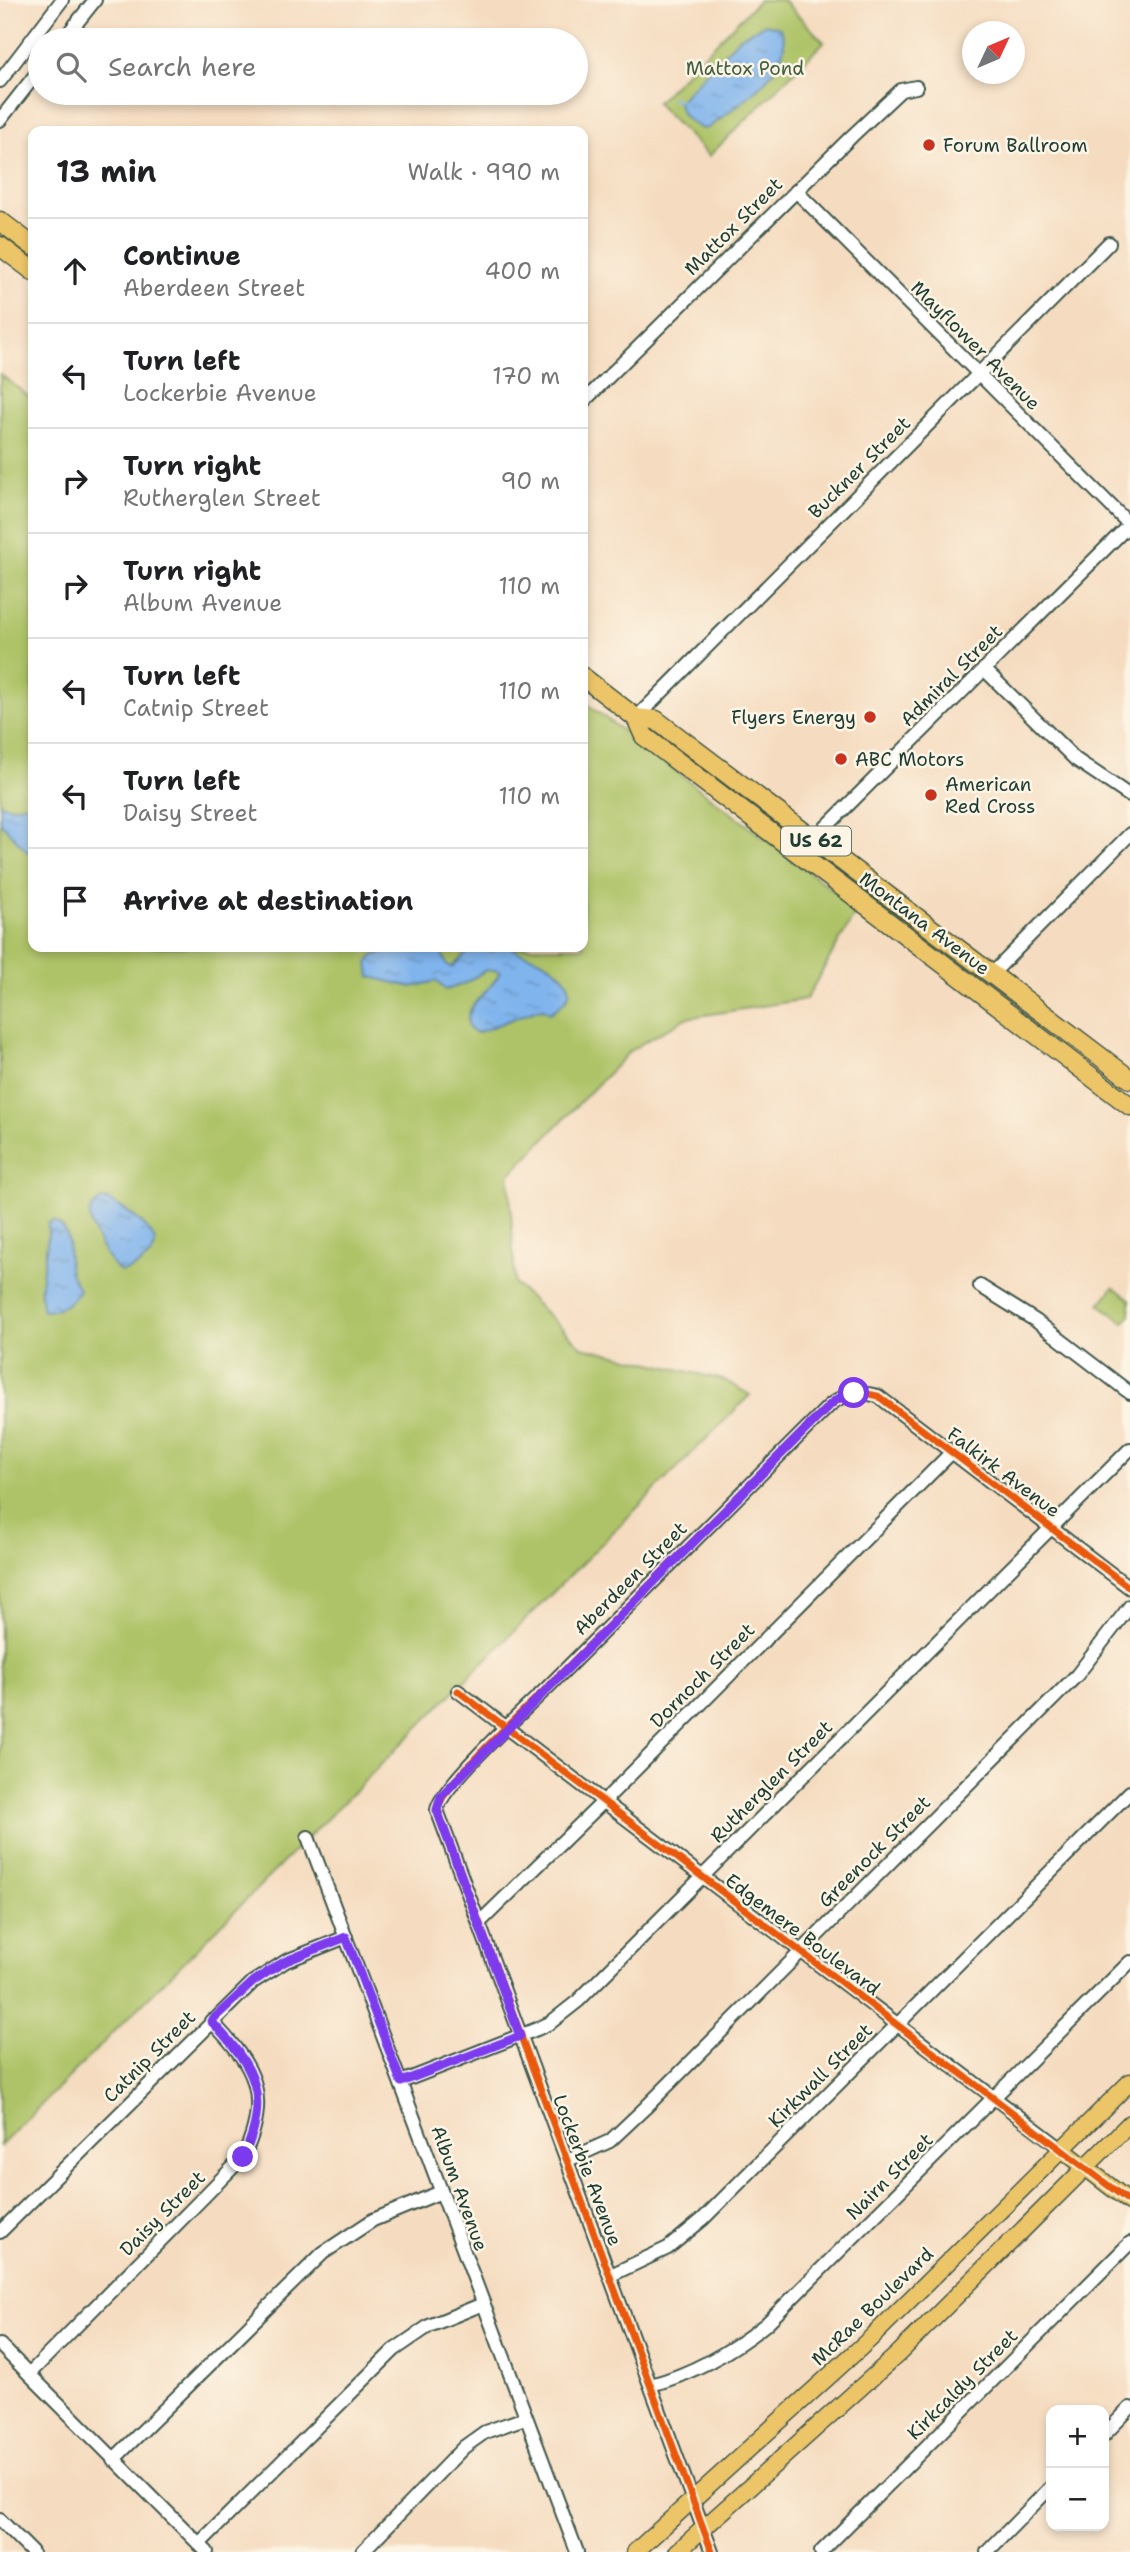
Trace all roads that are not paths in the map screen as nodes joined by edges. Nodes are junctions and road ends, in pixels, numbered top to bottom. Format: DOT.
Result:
graph roads {
  1 [pos="62,0"];
  2 [pos="95,0"];
  3 [pos="41,28"];
  4 [pos="73,28"];
  5 [pos="28,45"];
  6 [pos="0,82"];
  7 [pos="28,84"];
  8 [pos="916,87"];
  9 [pos="0,120"];
  10 [pos="796,191"];
  11 [pos="0,221"];
  12 [pos="28,242"];
  13 [pos="1109,243"];
  14 [pos="0,246"];
  15 [pos="28,267"];
  16 [pos="978,374"];
  17 [pos="588,397"];
  18 [pos="1130,525"];
  19 [pos="984,669"];
  20 [pos="588,681"];
  21 [pos="636,718"];
  22 [pos="1130,796"];
  23 [pos="1130,834"];
  24 [pos="814,839"];
  25 [pos="799,854"];
  26 [pos="991,975"];
  27 [pos="1130,1079"];
  28 [pos="1130,1106"];
  29 [pos="980,1286"];
  30 [pos="854,1393"];
  31 [pos="1130,1393"];
  32 [pos="1130,1449"];
  33 [pos="952,1452"];
  34 [pos="1052,1528"];
  35 [pos="1130,1588"];
  36 [pos="1130,1606"];
  37 [pos="458,1691"];
  38 [pos="506,1728"];
  39 [pos="1130,1792"];
  40 [pos="440,1800"];
  41 [pos="603,1802"];
  42 [pos="308,1838"];
  43 [pos="702,1877"];
  44 [pos="479,1923"];
  45 [pos="346,1937"];
  46 [pos="800,1952"];
  47 [pos="1130,1962"];
  48 [pos="211,2021"];
  49 [pos="897,2024"];
  50 [pos="520,2036"];
  51 [pos="401,2082"];
  52 [pos="1130,2082"];
  53 [pos="994,2098"];
  54 [pos="1130,2123"];
  55 [pos="1063,2150"];
  56 [pos="568,2160"];
  57 [pos="1086,2168"];
  58 [pos="441,2192"];
  59 [pos="1130,2203"];
  60 [pos="0,2232"];
  61 [pos="1130,2243"];
  62 [pos="611,2275"];
  63 [pos="482,2304"];
  64 [pos="0,2345"];
  65 [pos="29,2374"];
  66 [pos="651,2385"];
  67 [pos="1130,2408"];
  68 [pos="525,2418"];
  69 [pos="1109,2430"];
  70 [pos="113,2460"];
  71 [pos="1046,2492"];
  72 [pos="693,2500"];
  73 [pos="0,2520"];
  74 [pos="703,2528"];
  75 [pos="203,2548"];
  76 [pos="32,2552"];
  77 [pos="362,2552"];
  78 [pos="577,2552"];
  79 [pos="635,2552"];
  80 [pos="677,2552"];
  81 [pos="712,2552"];
  82 [pos="821,2552"];
  83 [pos="987,2552"];
  1 -- 3 [label="street"];
  2 -- 4 [label="street"];
  5 -- 6 [label="street"];
  7 -- 9 [label="street"];
  8 -- 10 [label="street, Mattox Street"];
  10 -- 16 [label="street, Mayflower Avenue"];
  10 -- 17 [label="street, Mattox Street"];
  11 -- 12 [label="highway"];
  13 -- 16 [label="street, Buckner Street"];
  14 -- 15 [label="highway"];
  16 -- 18 [label="street, Mayflower Avenue"];
  16 -- 21 [label="street, Buckner Street"];
  18 -- 19 [label="street, Admiral Street"];
  19 -- 22 [label="street"];
  19 -- 24 [label="street, Admiral Street"];
  20 -- 21 [label="highway, Montana Avenue / US 62"];
  21 -- 24 [label="highway, Montana Avenue / US 62"];
  21 -- 25 [label="highway, Montana Avenue / US 62"];
  23 -- 26 [label="street"];
  24 -- 25 [label="street, Admiral Street"];
  24 -- 26 [label="highway, Montana Avenue / US 62"];
  25 -- 28 [label="highway, Montana Avenue / US 62"];
  26 -- 27 [label="highway, Montana Avenue / US 62"];
  29 -- 31 [label="street"];
  30 -- 33 [label="street, Falkirk Avenue"];
  30 -- 38 [label="street, Aberdeen Street"];
  32 -- 34 [label="street, Rutherglen Street"];
  33 -- 34 [label="street, Falkirk Avenue"];
  33 -- 41 [label="street, Dornoch Street"];
  34 -- 35 [label="street, Falkirk Avenue"];
  34 -- 43 [label="street, Rutherglen Street"];
  36 -- 46 [label="street, Greenock Street"];
  37 -- 38 [label="street, Edgemere Boulevard"];
  38 -- 40 [label="street, Aberdeen Street"];
  38 -- 41 [label="street, Edgemere Boulevard"];
  39 -- 49 [label="street, Kirkwall Street"];
  40 -- 44 [label="street, Lockerbie Avenue"];
  41 -- 43 [label="street, Edgemere Boulevard"];
  41 -- 44 [label="street, Dornoch Street"];
  42 -- 45 [label="street, Album Avenue"];
  43 -- 46 [label="street, Edgemere Boulevard"];
  43 -- 50 [label="street, Rutherglen Street"];
  44 -- 50 [label="street, Lockerbie Avenue"];
  45 -- 48 [label="street, Catnip Street"];
  45 -- 51 [label="street, Album Avenue"];
  46 -- 49 [label="street, Edgemere Boulevard"];
  46 -- 56 [label="street, Greenock Street"];
  47 -- 53 [label="street, Nairn Street"];
  48 -- 60 [label="street, Catnip Street"];
  48 -- 65 [label="street, Daisy Street"];
  49 -- 53 [label="street, Edgemere Boulevard"];
  49 -- 62 [label="street, Kirkwall Street"];
  50 -- 51 [label="street, Rutherglen Street"];
  50 -- 56 [label="street, Lockerbie Avenue"];
  51 -- 58 [label="street, Album Avenue"];
  52 -- 55 [label="main road, McRae Boulevard"];
  53 -- 55 [label="street, Edgemere Boulevard"];
  53 -- 66 [label="street, Nairn Street"];
  54 -- 57 [label="main road"];
  55 -- 57 [label="main road, Edgemere Boulevard"];
  55 -- 72 [label="main road, McRae Boulevard"];
  56 -- 62 [label="street, Lockerbie Avenue"];
  57 -- 59 [label="main road, Edgemere Boulevard"];
  57 -- 74 [label="main road"];
  58 -- 63 [label="street, Album Avenue"];
  58 -- 70 [label="street"];
  61 -- 82 [label="street, Kirkcaldy Street"];
  62 -- 66 [label="street, Lockerbie Avenue"];
  63 -- 68 [label="street, Album Avenue"];
  63 -- 75 [label="street"];
  64 -- 65 [label="street"];
  65 -- 70 [label="street"];
  66 -- 72 [label="street, Lockerbie Avenue"];
  67 -- 69 [label="street"];
  68 -- 77 [label="street"];
  68 -- 78 [label="street, Album Avenue"];
  70 -- 75 [label="street"];
  71 -- 83 [label="street"];
  72 -- 74 [label="street, Lockerbie Avenue"];
  72 -- 79 [label="main road, McRae Boulevard"];
  73 -- 76 [label="street"];
  74 -- 80 [label="main road"];
  74 -- 81 [label="street, Lockerbie Avenue"];
}
